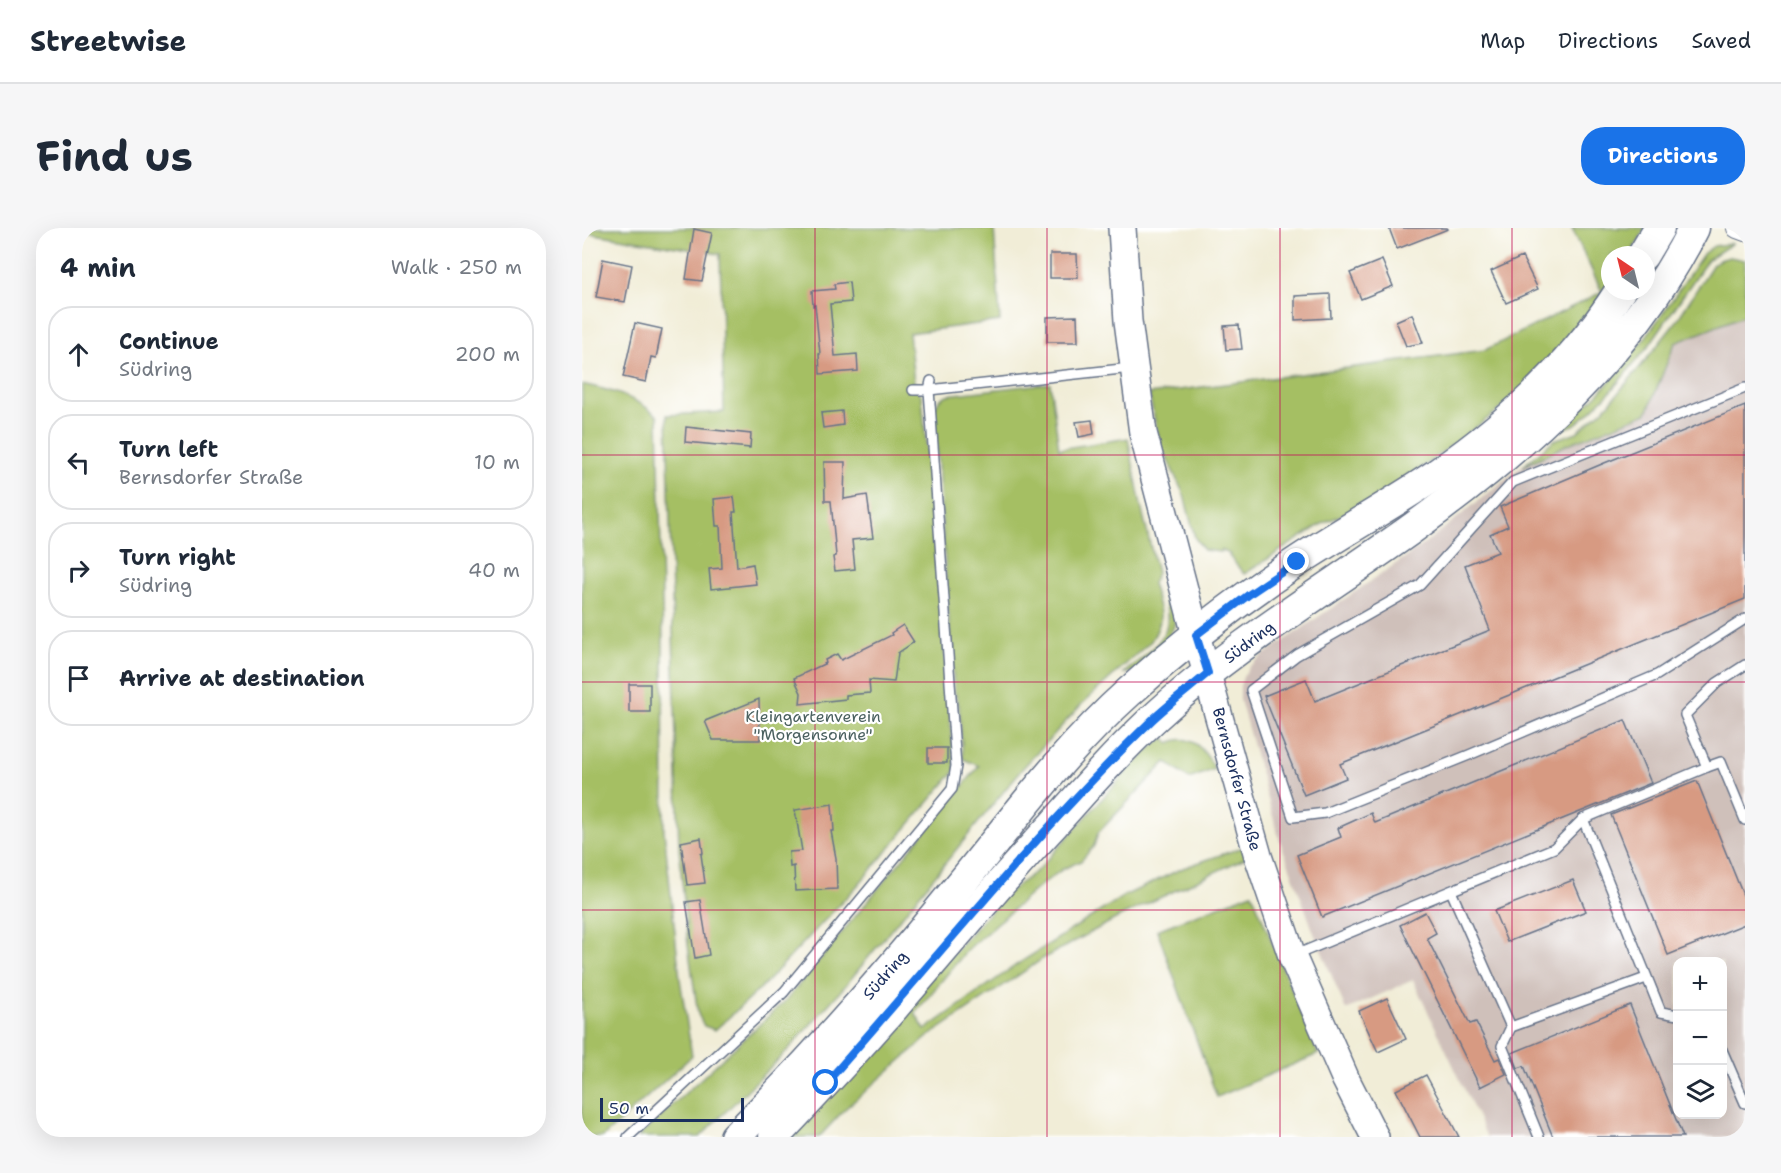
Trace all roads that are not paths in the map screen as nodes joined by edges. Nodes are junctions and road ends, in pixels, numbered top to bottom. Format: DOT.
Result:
graph roads {
  1 [pos="1122,228"];
  2 [pos="1659,228"];
  3 [pos="1694,228"];
  4 [pos="1737,228"];
  5 [pos="1745,231"];
  6 [pos="1648,246"];
  7 [pos="1614,300"];
  8 [pos="1133,367"];
  9 [pos="930,386"];
  10 [pos="1745,388"];
  11 [pos="913,390"];
  12 [pos="1745,619"];
  13 [pos="1196,635"];
  14 [pos="1745,665"];
  15 [pos="1208,673"];
  16 [pos="1707,767"];
  17 [pos="1583,819"];
  18 [pos="1745,820"];
  19 [pos="1451,891"];
  20 [pos="1292,956"];
  21 [pos="1646,978"];
  22 [pos="1673,1014"];
  23 [pos="1511,1026"];
  24 [pos="1727,1062"];
  25 [pos="1745,1103"];
  26 [pos="628,1137"];
  27 [pos="735,1137"];
  28 [pos="774,1137"];
  29 [pos="1375,1137"];
  30 [pos="1539,1137"];
  1 -- 8 [label="street, Bernsdorfer Straße"];
  2 -- 6 [label="main road"];
  3 -- 15 [label="main road, Südring"];
  4 -- 5 [label="street"];
  7 -- 13 [label="main road, Südring"];
  8 -- 9 [label="lane"];
  8 -- 13 [label="street, Bernsdorfer Straße"];
  9 -- 11 [label="lane"];
  9 -- 26 [label="lane"];
  10 -- 12 [label="lane"];
  13 -- 15 [label="street, Bernsdorfer Straße"];
  13 -- 27 [label="main road, Südring"];
  14 -- 16 [label="lane"];
  15 -- 20 [label="street, Bernsdorfer Straße"];
  15 -- 28 [label="main road, Südring"];
  16 -- 17 [label="lane"];
  16 -- 18 [label="lane"];
  17 -- 19 [label="lane"];
  17 -- 21 [label="lane"];
  19 -- 20 [label="lane"];
  19 -- 23 [label="lane"];
  20 -- 29 [label="street, Bernsdorfer Straße"];
  21 -- 22 [label="lane"];
  21 -- 23 [label="lane"];
  23 -- 30 [label="lane"];
  24 -- 25 [label="lane"];
}
